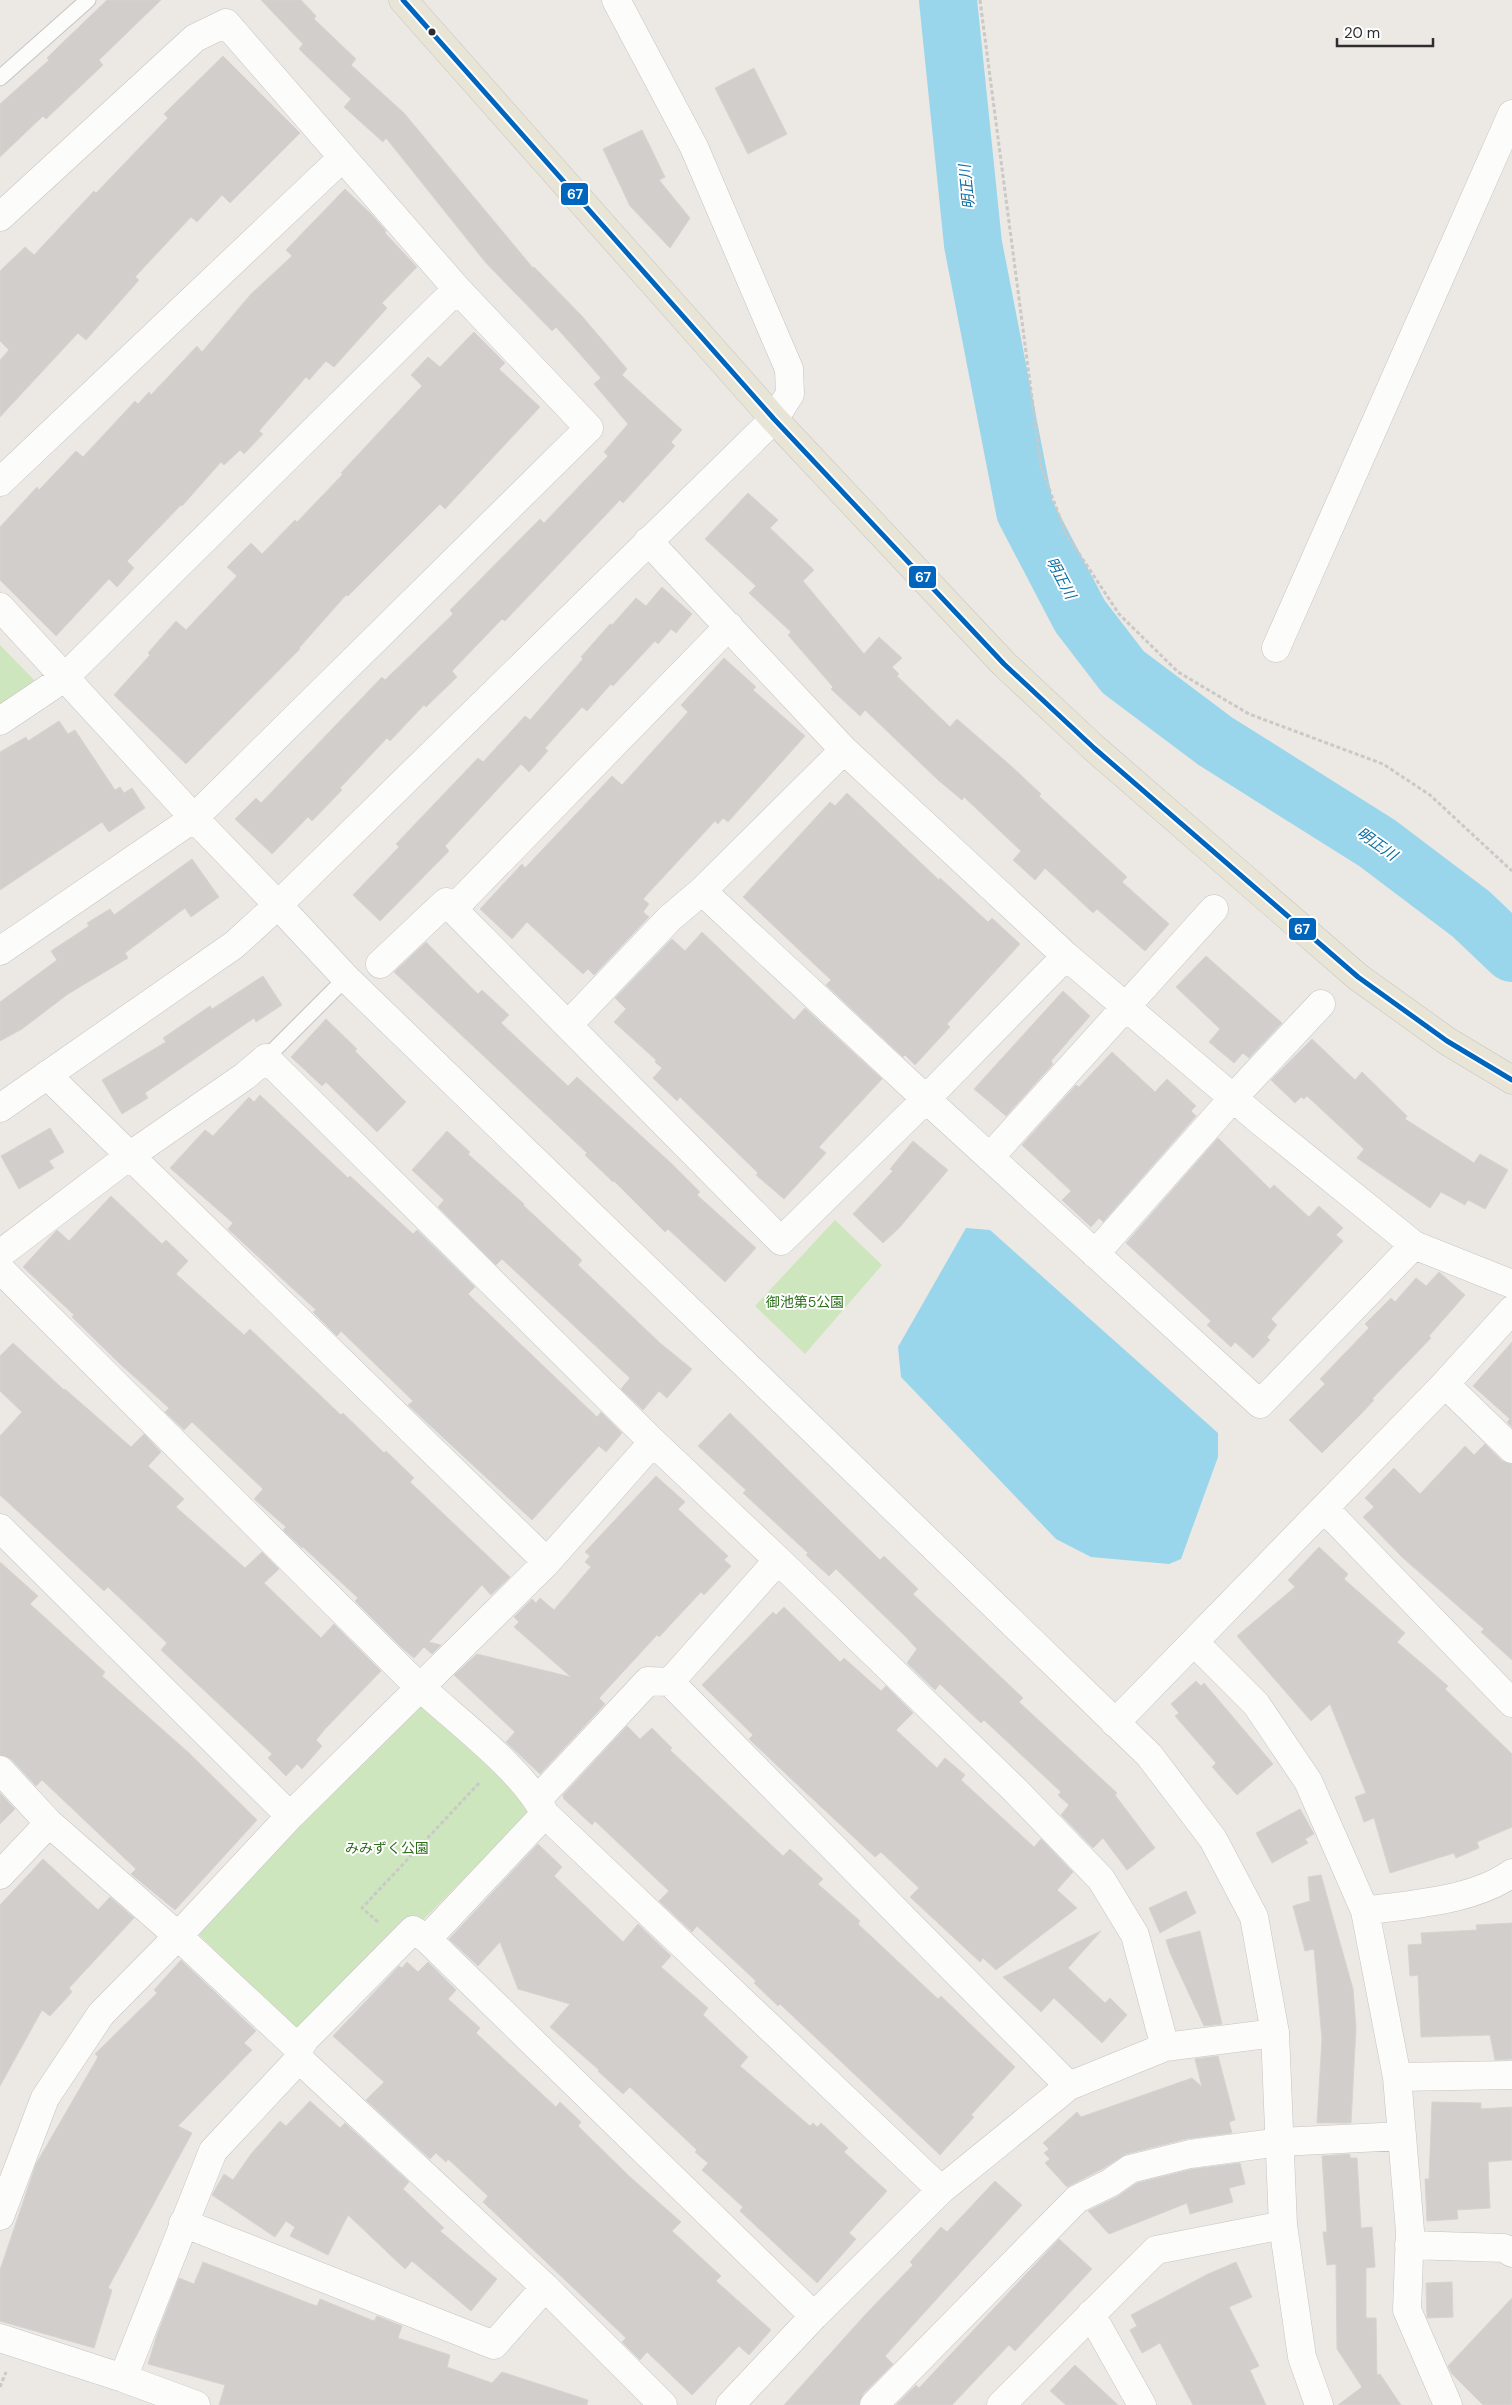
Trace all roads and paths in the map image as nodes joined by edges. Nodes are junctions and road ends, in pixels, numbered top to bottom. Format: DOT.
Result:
graph roads {
  1 [pos="88,0"];
  2 [pos="403,0"];
  3 [pos="616,0"];
  4 [pos="980,0"];
  5 [pos="0,78"];
  6 [pos="1512,114"];
  7 [pos="341,159"];
  8 [pos="0,217"];
  9 [pos="456,289"];
  10 [pos="774,419"];
  11 [pos="0,482"];
  12 [pos="648,541"];
  13 [pos="0,607"];
  14 [pos="729,626"];
  15 [pos="1276,648"];
  16 [pos="64,678"];
  17 [pos="0,721"];
  18 [pos="844,750"];
  19 [pos="194,818"];
  20 [pos="1512,871"];
  21 [pos="702,891"];
  22 [pos="278,905"];
  23 [pos="453,909"];
  24 [pos="1214,909"];
  25 [pos="0,951"];
  26 [pos="1066,956"];
  27 [pos="380,964"];
  28 [pos="346,978"];
  29 [pos="1321,1004"];
  30 [pos="1128,1007"];
  31 [pos="568,1025"];
  32 [pos="266,1058"];
  33 [pos="47,1075"];
  34 [pos="1512,1080"];
  35 [pos="1233,1098"];
  36 [pos="926,1100"];
  37 [pos="0,1108"];
  38 [pos="128,1157"];
  39 [pos="990,1157"];
  40 [pos="1414,1245"];
  41 [pos="0,1254"];
  42 [pos="1096,1254"];
  43 [pos="0,1269"];
  44 [pos="1512,1284"];
  45 [pos="1512,1310"];
  46 [pos="1445,1384"];
  47 [pos="653,1442"];
  48 [pos="1512,1449"];
  49 [pos="1324,1508"];
  50 [pos="0,1528"];
  51 [pos="778,1560"];
  52 [pos="546,1562"];
  53 [pos="1194,1642"];
  54 [pos="670,1682"];
  55 [pos="419,1686"];
  56 [pos="1512,1703"];
  57 [pos="1115,1722"];
  58 [pos="500,1760"];
  59 [pos="0,1770"];
  60 [pos="541,1807"];
  61 [pos="290,1816"];
  62 [pos="49,1823"];
  63 [pos="1512,1873"];
  64 [pos="0,1875"];
  65 [pos="1365,1911"];
  66 [pos="178,1936"];
  67 [pos="427,1939"];
  68 [pos="400,1943"];
  69 [pos="1275,2033"];
  70 [pos="1165,2047"];
  71 [pos="299,2054"];
  72 [pos="1512,2075"];
  73 [pos="1397,2077"];
  74 [pos="1069,2086"];
  75 [pos="1402,2136"];
  76 [pos="1280,2142"];
  77 [pos="941,2190"];
  78 [pos="0,2216"];
  79 [pos="182,2223"];
  80 [pos="1283,2225"];
  81 [pos="1409,2245"];
  82 [pos="1512,2253"];
  83 [pos="545,2287"];
  84 [pos="1091,2314"];
  85 [pos="814,2316"];
  86 [pos="0,2338"];
  87 [pos="123,2378"];
  88 [pos="196,2405"];
  89 [pos="663,2405"];
  90 [pos="730,2405"];
  91 [pos="874,2405"];
  92 [pos="1001,2405"];
  93 [pos="1142,2405"];
  94 [pos="1319,2405"];
  95 [pos="1448,2405"];
  1 -- 5 [label="lane"];
  2 -- 10 [label="main road"];
  3 -- 10 [label="street"];
  4 -- 20 [label="path"];
  6 -- 15 [label="street"];
  7 -- 8 [label="street"];
  7 -- 9 [label="street"];
  7 -- 11 [label="street"];
  9 -- 16 [label="street"];
  9 -- 19 [label="street"];
  10 -- 12 [label="street"];
  10 -- 34 [label="main road"];
  12 -- 14 [label="street"];
  12 -- 22 [label="street"];
  13 -- 16 [label="street"];
  14 -- 18 [label="street"];
  14 -- 23 [label="street"];
  16 -- 17 [label="street"];
  16 -- 19 [label="street"];
  18 -- 21 [label="street"];
  18 -- 26 [label="street"];
  19 -- 22 [label="street"];
  19 -- 25 [label="street"];
  21 -- 31 [label="street"];
  21 -- 36 [label="street"];
  22 -- 28 [label="street"];
  22 -- 33 [label="street"];
  23 -- 27 [label="street"];
  23 -- 31 [label="street"];
  24 -- 30 [label="street"];
  26 -- 30 [label="street"];
  26 -- 36 [label="street"];
  28 -- 32 [label="lane"];
  28 -- 57 [label="street"];
  29 -- 35 [label="street"];
  30 -- 35 [label="street"];
  30 -- 39 [label="street"];
  31 -- 36 [label="street"];
  32 -- 38 [label="street"];
  32 -- 47 [label="street"];
  33 -- 37 [label="street"];
  33 -- 38 [label="street"];
  35 -- 40 [label="street"];
  35 -- 42 [label="street"];
  36 -- 39 [label="street"];
  38 -- 41 [label="street"];
  38 -- 52 [label="street"];
  39 -- 42 [label="street"];
  40 -- 42 [label="street"];
  40 -- 44 [label="street"];
  43 -- 55 [label="street"];
  45 -- 46 [label="street"];
  46 -- 48 [label="street"];
  46 -- 49 [label="street"];
  47 -- 51 [label="street"];
  47 -- 52 [label="street"];
  49 -- 53 [label="street"];
  49 -- 56 [label="street"];
  50 -- 61 [label="street"];
  51 -- 54 [label="street"];
  51 -- 70 [label="street"];
  52 -- 55 [label="street"];
  53 -- 57 [label="street"];
  53 -- 65 [label="street"];
  54 -- 60 [label="street"];
  54 -- 74 [label="street"];
  55 -- 58 [label="street"];
  55 -- 61 [label="street"];
  57 -- 69 [label="street"];
  58 -- 60 [label="street"];
  58 -- 68 [label="path"];
  59 -- 62 [label="street"];
  60 -- 67 [label="street"];
  60 -- 77 [label="street"];
  61 -- 66 [label="street"];
  62 -- 64 [label="street"];
  62 -- 66 [label="street"];
  63 -- 65 [label="street"];
  65 -- 73 [label="street"];
  66 -- 71 [label="street"];
  66 -- 78 [label="street"];
  67 -- 68 [label="street"];
  67 -- 85 [label="street"];
  68 -- 71 [label="street"];
  69 -- 70 [label="street"];
  69 -- 76 [label="street"];
  70 -- 74 [label="street"];
  71 -- 79 [label="street"];
  71 -- 83 [label="street"];
  72 -- 73 [label="street"];
  73 -- 75 [label="street"];
  74 -- 77 [label="street"];
  75 -- 76 [label="street"];
  75 -- 81 [label="street"];
  76 -- 80 [label="street"];
  76 -- 91 [label="street"];
  77 -- 85 [label="street"];
  79 -- 83 [label="street"];
  79 -- 87 [label="street"];
  80 -- 84 [label="street"];
  80 -- 94 [label="street"];
  81 -- 82 [label="street"];
  81 -- 95 [label="street"];
  83 -- 89 [label="street"];
  84 -- 92 [label="street"];
  84 -- 93 [label="street"];
  85 -- 90 [label="street"];
  86 -- 87 [label="street"];
  87 -- 88 [label="street"];
}
